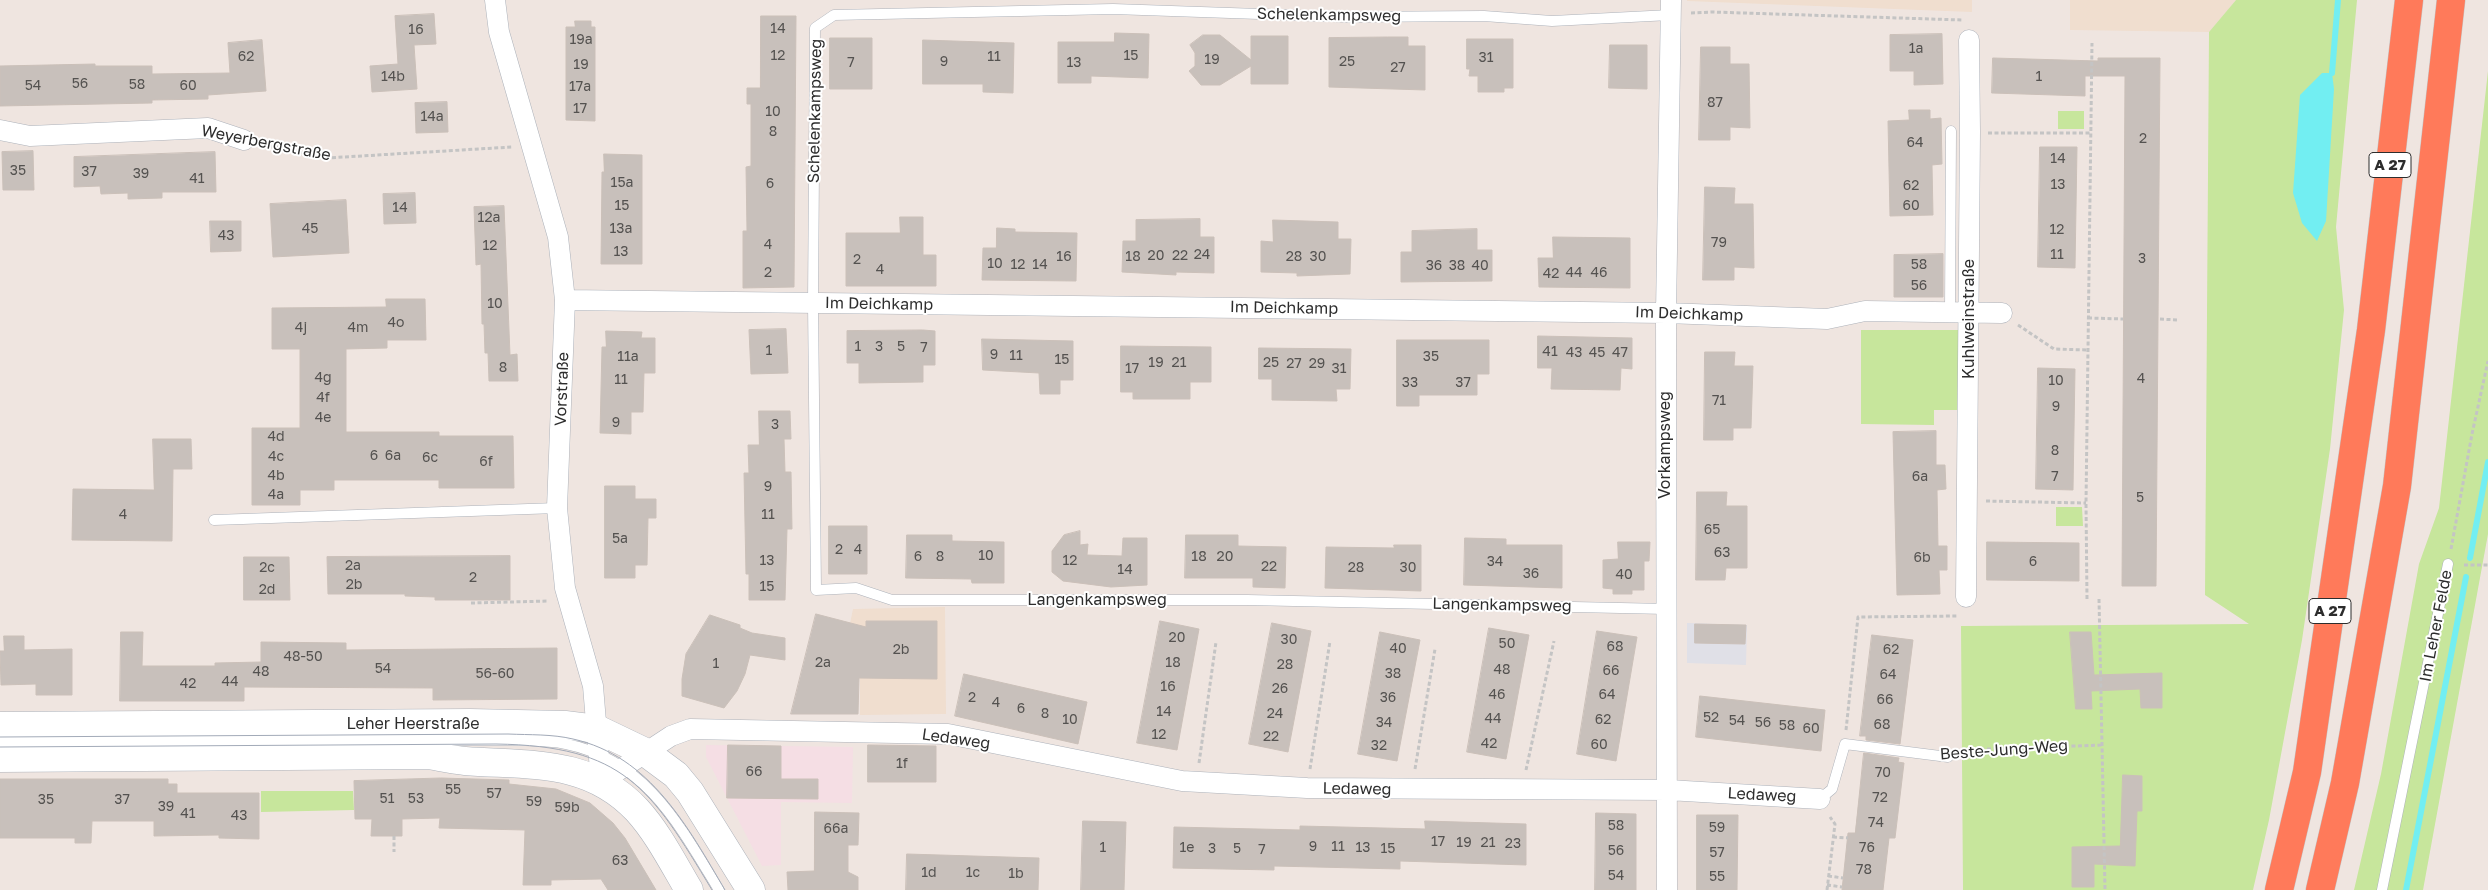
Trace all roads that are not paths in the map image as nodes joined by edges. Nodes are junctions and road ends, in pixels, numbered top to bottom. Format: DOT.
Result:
graph roads {
  1 [pos="495,0"];
  2 [pos="2409,0"];
  3 [pos="2451,0"];
  4 [pos="1671,7"];
  5 [pos="1969,40"];
  6 [pos="0,130"];
  7 [pos="244,140"];
  8 [pos="565,300"];
  9 [pos="813,303"];
  10 [pos="1666,313"];
  11 [pos="1960,313"];
  12 [pos="2002,313"];
  13 [pos="557,508"];
  14 [pos="214,520"];
  15 [pos="2448,564"];
  16 [pos="1966,597"];
  17 [pos="1667,609"];
  18 [pos="0,726"];
  19 [pos="0,742"];
  20 [pos="598,742"];
  21 [pos="1845,744"];
  22 [pos="1948,757"];
  23 [pos="0,758"];
  24 [pos="634,760"];
  25 [pos="601,782"];
  26 [pos="1668,790"];
  27 [pos="1820,799"];
  28 [pos="689,890"];
  29 [pos="719,890"];
  30 [pos="752,890"];
  31 [pos="1667,890"];
  32 [pos="2279,890"];
  33 [pos="2320,890"];
  34 [pos="2382,890"];
  1 -- 8 [label="street, Vorstraße"];
  2 -- 32 [label="highway, A 27"];
  3 -- 33 [label="highway, A 27"];
  4 -- 9 [label="lane, Schelenkampsweg"];
  4 -- 10 [label="street, Vorkampsweg"];
  5 -- 11 [label="street, Kuhlweinstraße"];
  6 -- 7 [label="street, Weyerbergstraße"];
  8 -- 9 [label="street, Im Deichkamp"];
  8 -- 13 [label="street, Vorstraße"];
  9 -- 10 [label="street, Im Deichkamp"];
  9 -- 17 [label="lane, Langenkampsweg"];
  10 -- 11 [label="street, Im Deichkamp"];
  10 -- 17 [label="street, Vorkampsweg"];
  11 -- 12 [label="street, Im Deichkamp"];
  11 -- 16 [label="street, Kuhlweinstraße"];
  13 -- 14 [label="lane"];
  13 -- 20 [label="street, Vorstraße"];
  15 -- 34 [label="lane, Im Leher Felde"];
  17 -- 26 [label="street, Vorkampsweg"];
  18 -- 20 [label="main road, Leher Heerstraße"];
  19 -- 20 [label="lane"];
  20 -- 24 [label="main road, Leher Heerstraße"];
  20 -- 25 [label="street, Vorstraße"];
  21 -- 22 [label="lane, Beste-Jung-Weg"];
  21 -- 27 [label="lane, Ledaweg"];
  23 -- 25 [label="main road, Leher Heerstraße"];
  24 -- 25 [label="street, Ledaweg"];
  24 -- 26 [label="street, Ledaweg"];
  24 -- 29 [label="lane"];
  24 -- 30 [label="main road, Leher Heerstraße"];
  25 -- 28 [label="main road, Leher Heerstraße"];
  26 -- 27 [label="street, Ledaweg"];
  26 -- 31 [label="street, Vorkampsweg"];
}
